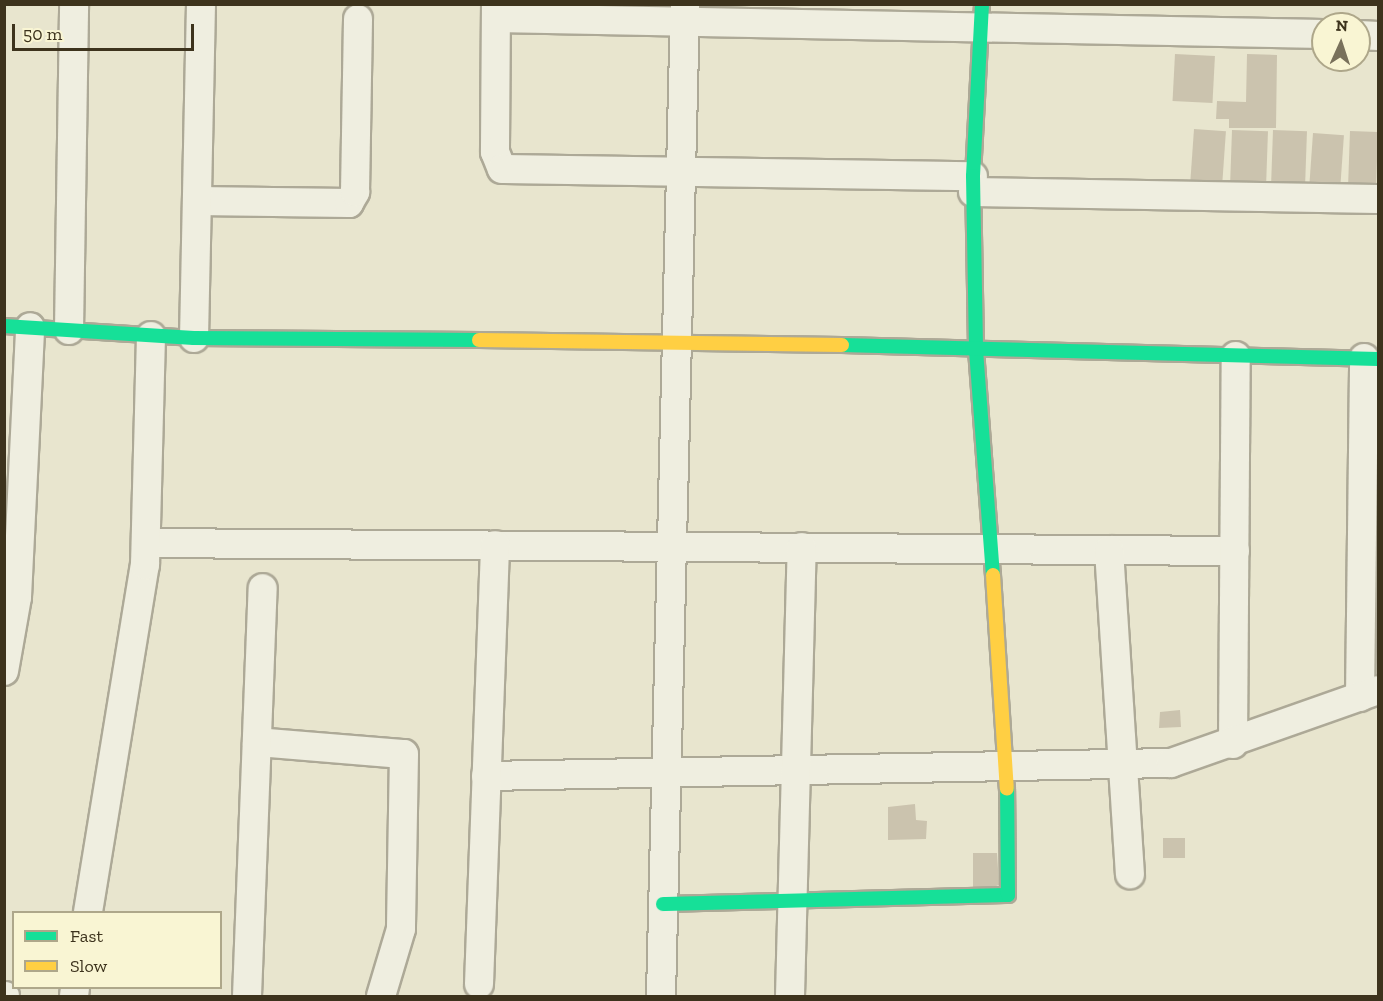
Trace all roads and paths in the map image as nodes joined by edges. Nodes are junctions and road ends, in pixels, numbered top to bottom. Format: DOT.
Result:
graph roads {
  1 [pos="74,4"];
  2 [pos="201,4"];
  3 [pos="496,11"];
  4 [pos="685,13"];
  5 [pos="981,16"];
  6 [pos="358,19"];
  7 [pos="1311,33"];
  8 [pos="680,172"];
  9 [pos="973,184"];
  10 [pos="1378,199"];
  11 [pos="197,201"];
  12 [pos="17,326"];
  13 [pos="69,330"];
  14 [pos="152,336"];
  15 [pos="194,338"];
  16 [pos="674,341"];
  17 [pos="976,350"];
  18 [pos="1236,356"];
  19 [pos="1371,359"];
  20 [pos="1370,494"];
  21 [pos="146,543"];
  22 [pos="495,545"];
  23 [pos="670,546"];
  24 [pos="802,547"];
  25 [pos="991,549"];
  26 [pos="1109,550"];
  27 [pos="1235,550"];
  28 [pos="263,588"];
  29 [pos="4,671"];
  30 [pos="1369,694"];
  31 [pos="257,742"];
  32 [pos="1233,744"];
  33 [pos="1123,765"];
  34 [pos="1007,767"];
  35 [pos="796,771"];
  36 [pos="665,773"];
  37 [pos="486,776"];
  38 [pos="1130,874"];
  39 [pos="793,900"];
  40 [pos="663,904"];
  41 [pos="88,911"];
  42 [pos="479,984"];
  43 [pos="247,996"];
  44 [pos="381,996"];
  45 [pos="661,996"];
  46 [pos="790,996"];
  1 -- 13 [label="street"];
  2 -- 11 [label="street"];
  3 -- 4 [label="street"];
  3 -- 8 [label="street"];
  4 -- 5 [label="street"];
  4 -- 8 [label="street"];
  5 -- 7 [label="street"];
  5 -- 9 [label="street"];
  6 -- 11 [label="street"];
  8 -- 9 [label="street"];
  8 -- 16 [label="street"];
  9 -- 10 [label="street"];
  9 -- 17 [label="street"];
  11 -- 15 [label="street"];
  12 -- 13 [label="street"];
  12 -- 29 [label="street"];
  13 -- 14 [label="street"];
  14 -- 15 [label="street"];
  14 -- 21 [label="street"];
  15 -- 16 [label="street"];
  16 -- 17 [label="street"];
  16 -- 23 [label="street"];
  17 -- 18 [label="street"];
  17 -- 25 [label="street"];
  18 -- 19 [label="street"];
  18 -- 27 [label="street"];
  19 -- 20 [label="street"];
  20 -- 30 [label="street"];
  21 -- 22 [label="street"];
  21 -- 41 [label="street"];
  22 -- 23 [label="street"];
  22 -- 37 [label="street"];
  23 -- 24 [label="street"];
  23 -- 36 [label="street"];
  24 -- 25 [label="street"];
  24 -- 35 [label="street"];
  25 -- 26 [label="street"];
  25 -- 34 [label="street"];
  26 -- 27 [label="street"];
  26 -- 33 [label="street"];
  27 -- 32 [label="street"];
  28 -- 31 [label="street"];
  30 -- 32 [label="street"];
  31 -- 43 [label="street"];
  31 -- 44 [label="street"];
  32 -- 33 [label="street"];
  33 -- 34 [label="street"];
  33 -- 38 [label="street"];
  34 -- 35 [label="street"];
  34 -- 39 [label="street"];
  35 -- 36 [label="street"];
  35 -- 39 [label="street"];
  36 -- 37 [label="street"];
  36 -- 40 [label="street"];
  37 -- 42 [label="street"];
  39 -- 40 [label="street"];
  39 -- 46 [label="street"];
  40 -- 45 [label="street"];
}
